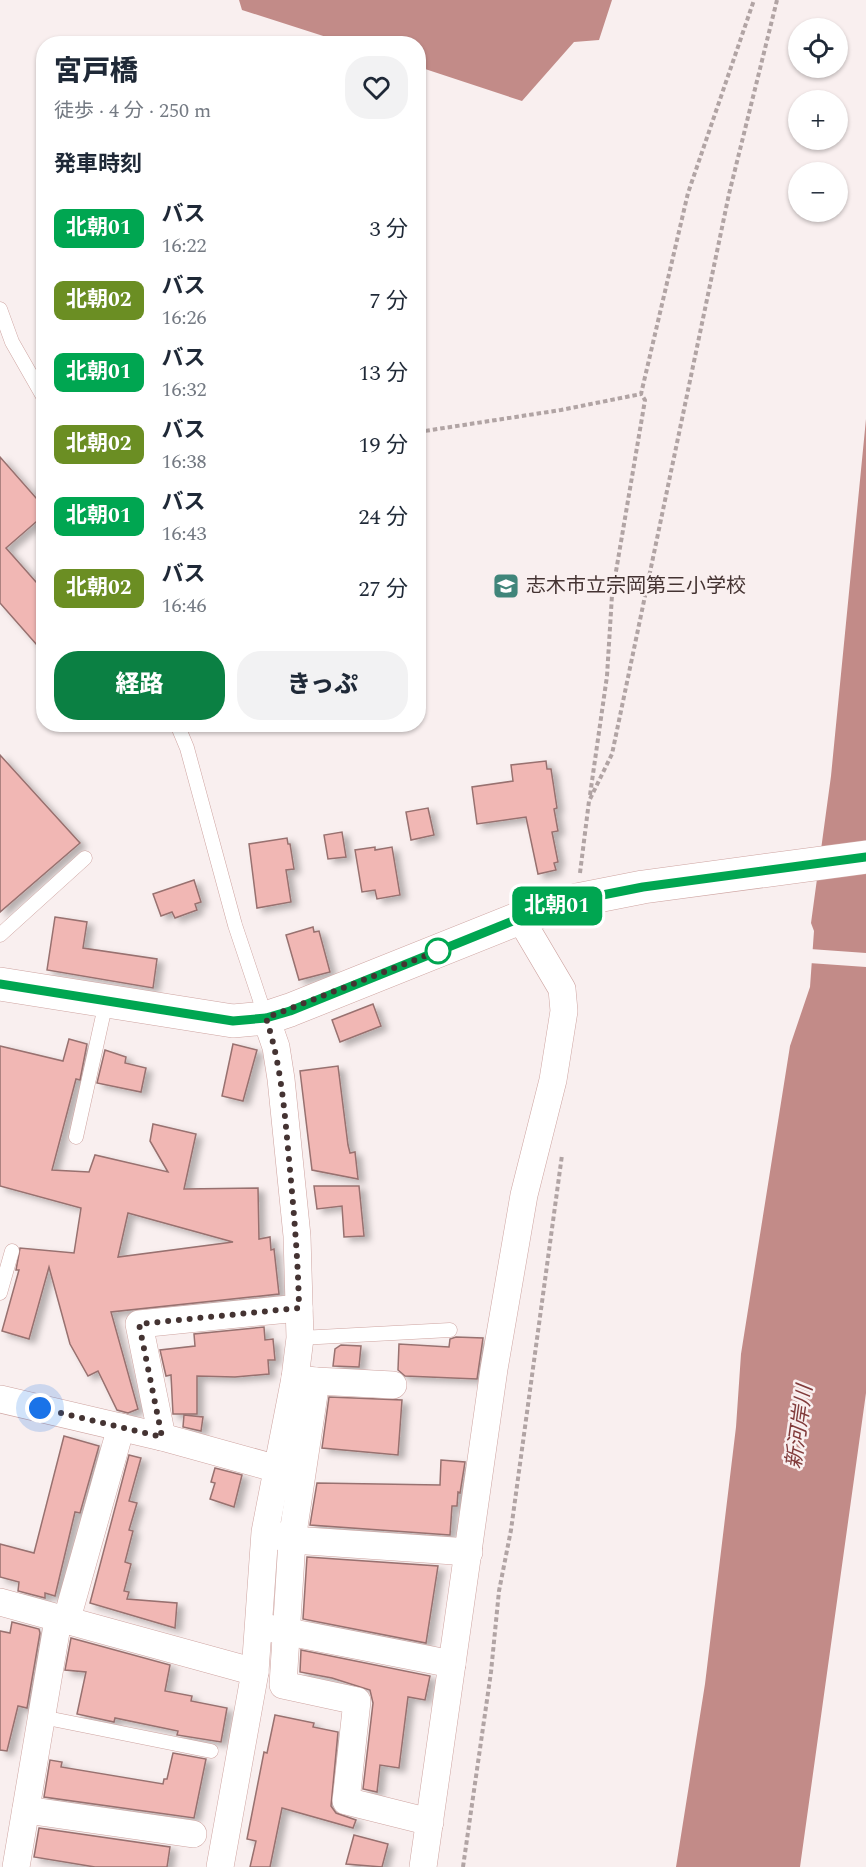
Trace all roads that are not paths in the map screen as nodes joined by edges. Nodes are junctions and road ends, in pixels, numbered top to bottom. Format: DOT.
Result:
graph roads {
  1 [pos="0,309"];
  2 [pos="36,384"];
  3 [pos="180,732"];
  4 [pos="866,857"];
  5 [pos="85,858"];
  6 [pos="520,918"];
  7 [pos="0,935"];
  8 [pos="0,984"];
  9 [pos="106,1002"];
  10 [pos="266,1018"];
  11 [pos="76,1137"];
  12 [pos="12,1251"];
  13 [pos="0,1293"];
  14 [pos="299,1308"];
  15 [pos="450,1330"];
  16 [pos="300,1338"];
  17 [pos="306,1380"];
  18 [pos="393,1385"];
  19 [pos="0,1399"];
  20 [pos="121,1427"];
  21 [pos="162,1437"];
  22 [pos="278,1469"];
  23 [pos="265,1532"];
  24 [pos="292,1540"];
  25 [pos="469,1552"];
  26 [pos="0,1602"];
  27 [pos="62,1621"];
  28 [pos="258,1626"];
  29 [pos="285,1632"];
  30 [pos="452,1664"];
  31 [pos="255,1672"];
  32 [pos="42,1717"];
  33 [pos="211,1751"];
  34 [pos="26,1810"];
  35 [pos="430,1822"];
  36 [pos="193,1834"];
  37 [pos="19,1866"];
  38 [pos="220,1867"];
  39 [pos="423,1867"];
  1 -- 2 [label="lane"];
  3 -- 10 [label="lane"];
  4 -- 6 [label="street"];
  5 -- 7 [label="lane"];
  6 -- 10 [label="street"];
  6 -- 25 [label="street"];
  8 -- 9 [label="street"];
  9 -- 10 [label="street"];
  9 -- 11 [label="lane"];
  10 -- 14 [label="street"];
  12 -- 13 [label="lane"];
  14 -- 16 [label="street"];
  14 -- 21 [label="street"];
  15 -- 16 [label="lane"];
  16 -- 17 [label="street"];
  17 -- 18 [label="street"];
  17 -- 22 [label="street"];
  17 -- 24 [label="street"];
  19 -- 20 [label="street"];
  20 -- 21 [label="street"];
  20 -- 27 [label="street"];
  21 -- 22 [label="street"];
  22 -- 23 [label="street"];
  23 -- 24 [label="street"];
  23 -- 28 [label="street"];
  24 -- 25 [label="street"];
  24 -- 29 [label="street"];
  25 -- 30 [label="street"];
  26 -- 27 [label="street"];
  27 -- 31 [label="street"];
  27 -- 32 [label="street"];
  28 -- 29 [label="street"];
  28 -- 31 [label="street"];
  29 -- 30 [label="street"];
  29 -- 35 [label="street"];
  30 -- 35 [label="street"];
  31 -- 38 [label="street"];
  32 -- 33 [label="lane"];
  32 -- 34 [label="street"];
  34 -- 36 [label="street"];
  34 -- 37 [label="street"];
  35 -- 39 [label="street"];
}
